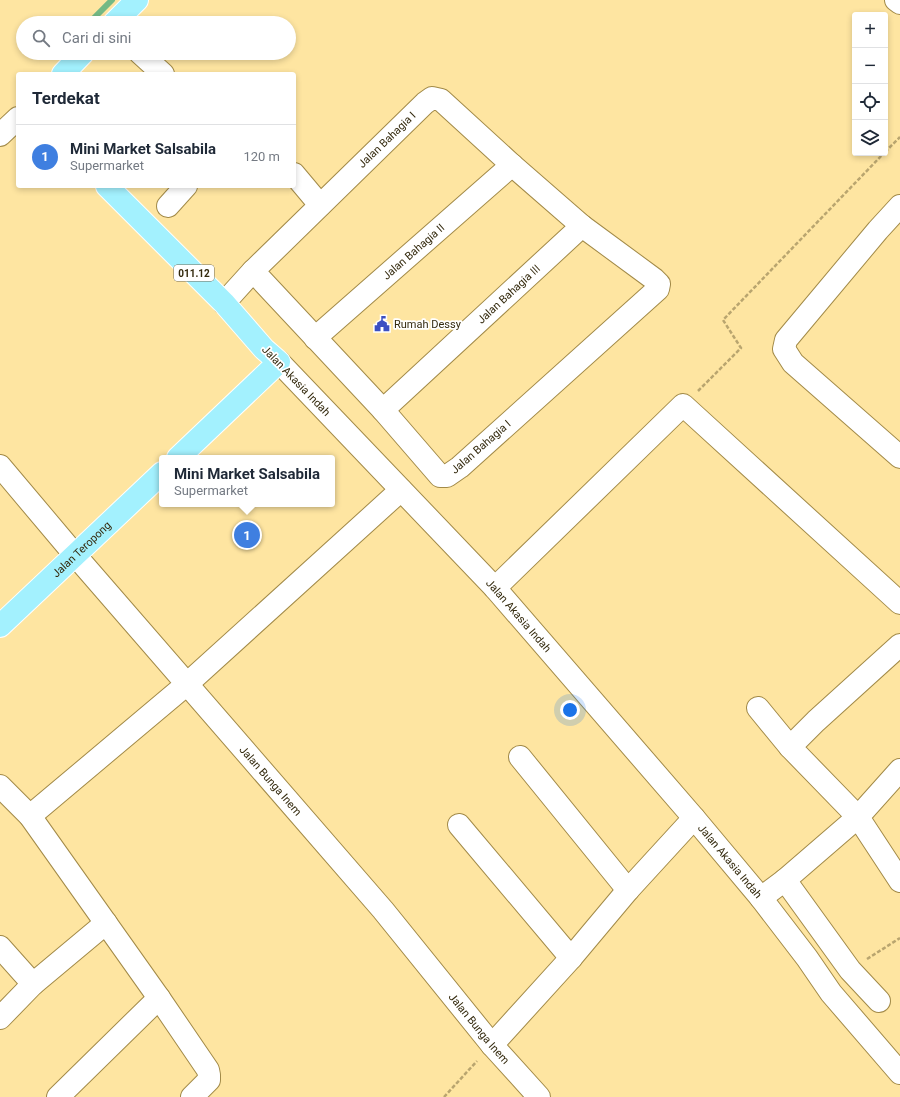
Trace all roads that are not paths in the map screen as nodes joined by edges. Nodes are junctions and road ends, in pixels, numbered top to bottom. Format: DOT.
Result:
graph roads {
  1 [pos="137,0"];
  2 [pos="896,0"];
  3 [pos="900,3"];
  4 [pos="121,16"];
  5 [pos="77,60"];
  6 [pos="148,60"];
  7 [pos="64,72"];
  8 [pos="161,72"];
  9 [pos="16,120"];
  10 [pos="0,135"];
  11 [pos="512,165"];
  12 [pos="296,176"];
  13 [pos="109,188"];
  14 [pos="184,188"];
  15 [pos="320,205"];
  16 [pos="168,206"];
  17 [pos="900,206"];
  18 [pos="582,226"];
  19 [pos="253,271"];
  20 [pos="224,303"];
  21 [pos="315,338"];
  22 [pos="279,362"];
  23 [pos="383,410"];
  24 [pos="181,455"];
  25 [pos="900,457"];
  26 [pos="0,466"];
  27 [pos="159,476"];
  28 [pos="401,490"];
  29 [pos="75,555"];
  30 [pos="495,588"];
  31 [pos="900,603"];
  32 [pos="0,626"];
  33 [pos="900,645"];
  34 [pos="187,684"];
  35 [pos="758,708"];
  36 [pos="790,746"];
  37 [pos="520,757"];
  38 [pos="900,770"];
  39 [pos="0,786"];
  40 [pos="30,816"];
  41 [pos="858,817"];
  42 [pos="694,818"];
  43 [pos="459,825"];
  44 [pos="785,880"];
  45 [pos="900,881"];
  46 [pos="628,890"];
  47 [pos="761,898"];
  48 [pos="106,923"];
  49 [pos="0,947"];
  50 [pos="571,958"];
  51 [pos="32,984"];
  52 [pos="159,998"];
  53 [pos="879,1001"];
  54 [pos="0,1018"];
  55 [pos="492,1045"];
  56 [pos="900,1073"];
  57 [pos="58,1097"];
  58 [pos="192,1097"];
  59 [pos="539,1097"];
  1 -- 4 [label="main road"];
  2 -- 3 [label="street"];
  5 -- 7 [label="main road"];
  6 -- 8 [label="street"];
  9 -- 10 [label="street"];
  11 -- 15 [label="street, Jalan Bahagia I"];
  11 -- 18 [label="street, Jalan Bahagia I"];
  11 -- 21 [label="street, Jalan Bahagia II"];
  12 -- 15 [label="street"];
  13 -- 20 [label="main road, Jalan Akasia Indah / 011.12"];
  14 -- 16 [label="street"];
  15 -- 19 [label="street, Jalan Bahagia I"];
  17 -- 25 [label="street"];
  18 -- 23 [label="street, Jalan Bahagia III"];
  18 -- 23 [label="street, Jalan Bahagia I"];
  19 -- 20 [label="street"];
  19 -- 21 [label="street, Jalan Bahagia I"];
  20 -- 22 [label="main road, Jalan Akasia Indah / 011.12"];
  21 -- 23 [label="street, Jalan Bahagia I"];
  22 -- 24 [label="main road"];
  22 -- 28 [label="street, Jalan Akasia Indah"];
  26 -- 29 [label="street, Jalan Bunga Inem"];
  27 -- 29 [label="main road, Jalan Teropong"];
  28 -- 30 [label="street, Jalan Akasia Indah"];
  28 -- 34 [label="street"];
  29 -- 32 [label="main road, Jalan Teropong"];
  29 -- 34 [label="street, Jalan Bunga Inem"];
  30 -- 31 [label="street"];
  30 -- 42 [label="street, Jalan Akasia Indah"];
  33 -- 36 [label="street"];
  34 -- 40 [label="street"];
  34 -- 55 [label="street, Jalan Bunga Inem"];
  35 -- 36 [label="street"];
  36 -- 41 [label="street"];
  37 -- 46 [label="street"];
  38 -- 41 [label="street"];
  39 -- 40 [label="street"];
  40 -- 48 [label="street"];
  41 -- 44 [label="street"];
  41 -- 45 [label="street"];
  42 -- 46 [label="street"];
  42 -- 47 [label="street, Jalan Akasia Indah"];
  43 -- 50 [label="street"];
  44 -- 47 [label="street"];
  44 -- 53 [label="street"];
  46 -- 50 [label="street"];
  47 -- 56 [label="street, Jalan Akasia Indah"];
  48 -- 51 [label="street"];
  48 -- 52 [label="street"];
  49 -- 51 [label="street"];
  50 -- 55 [label="street"];
  51 -- 54 [label="street"];
  52 -- 57 [label="street"];
  52 -- 58 [label="street"];
  55 -- 59 [label="street, Jalan Bunga Inem"];
}
